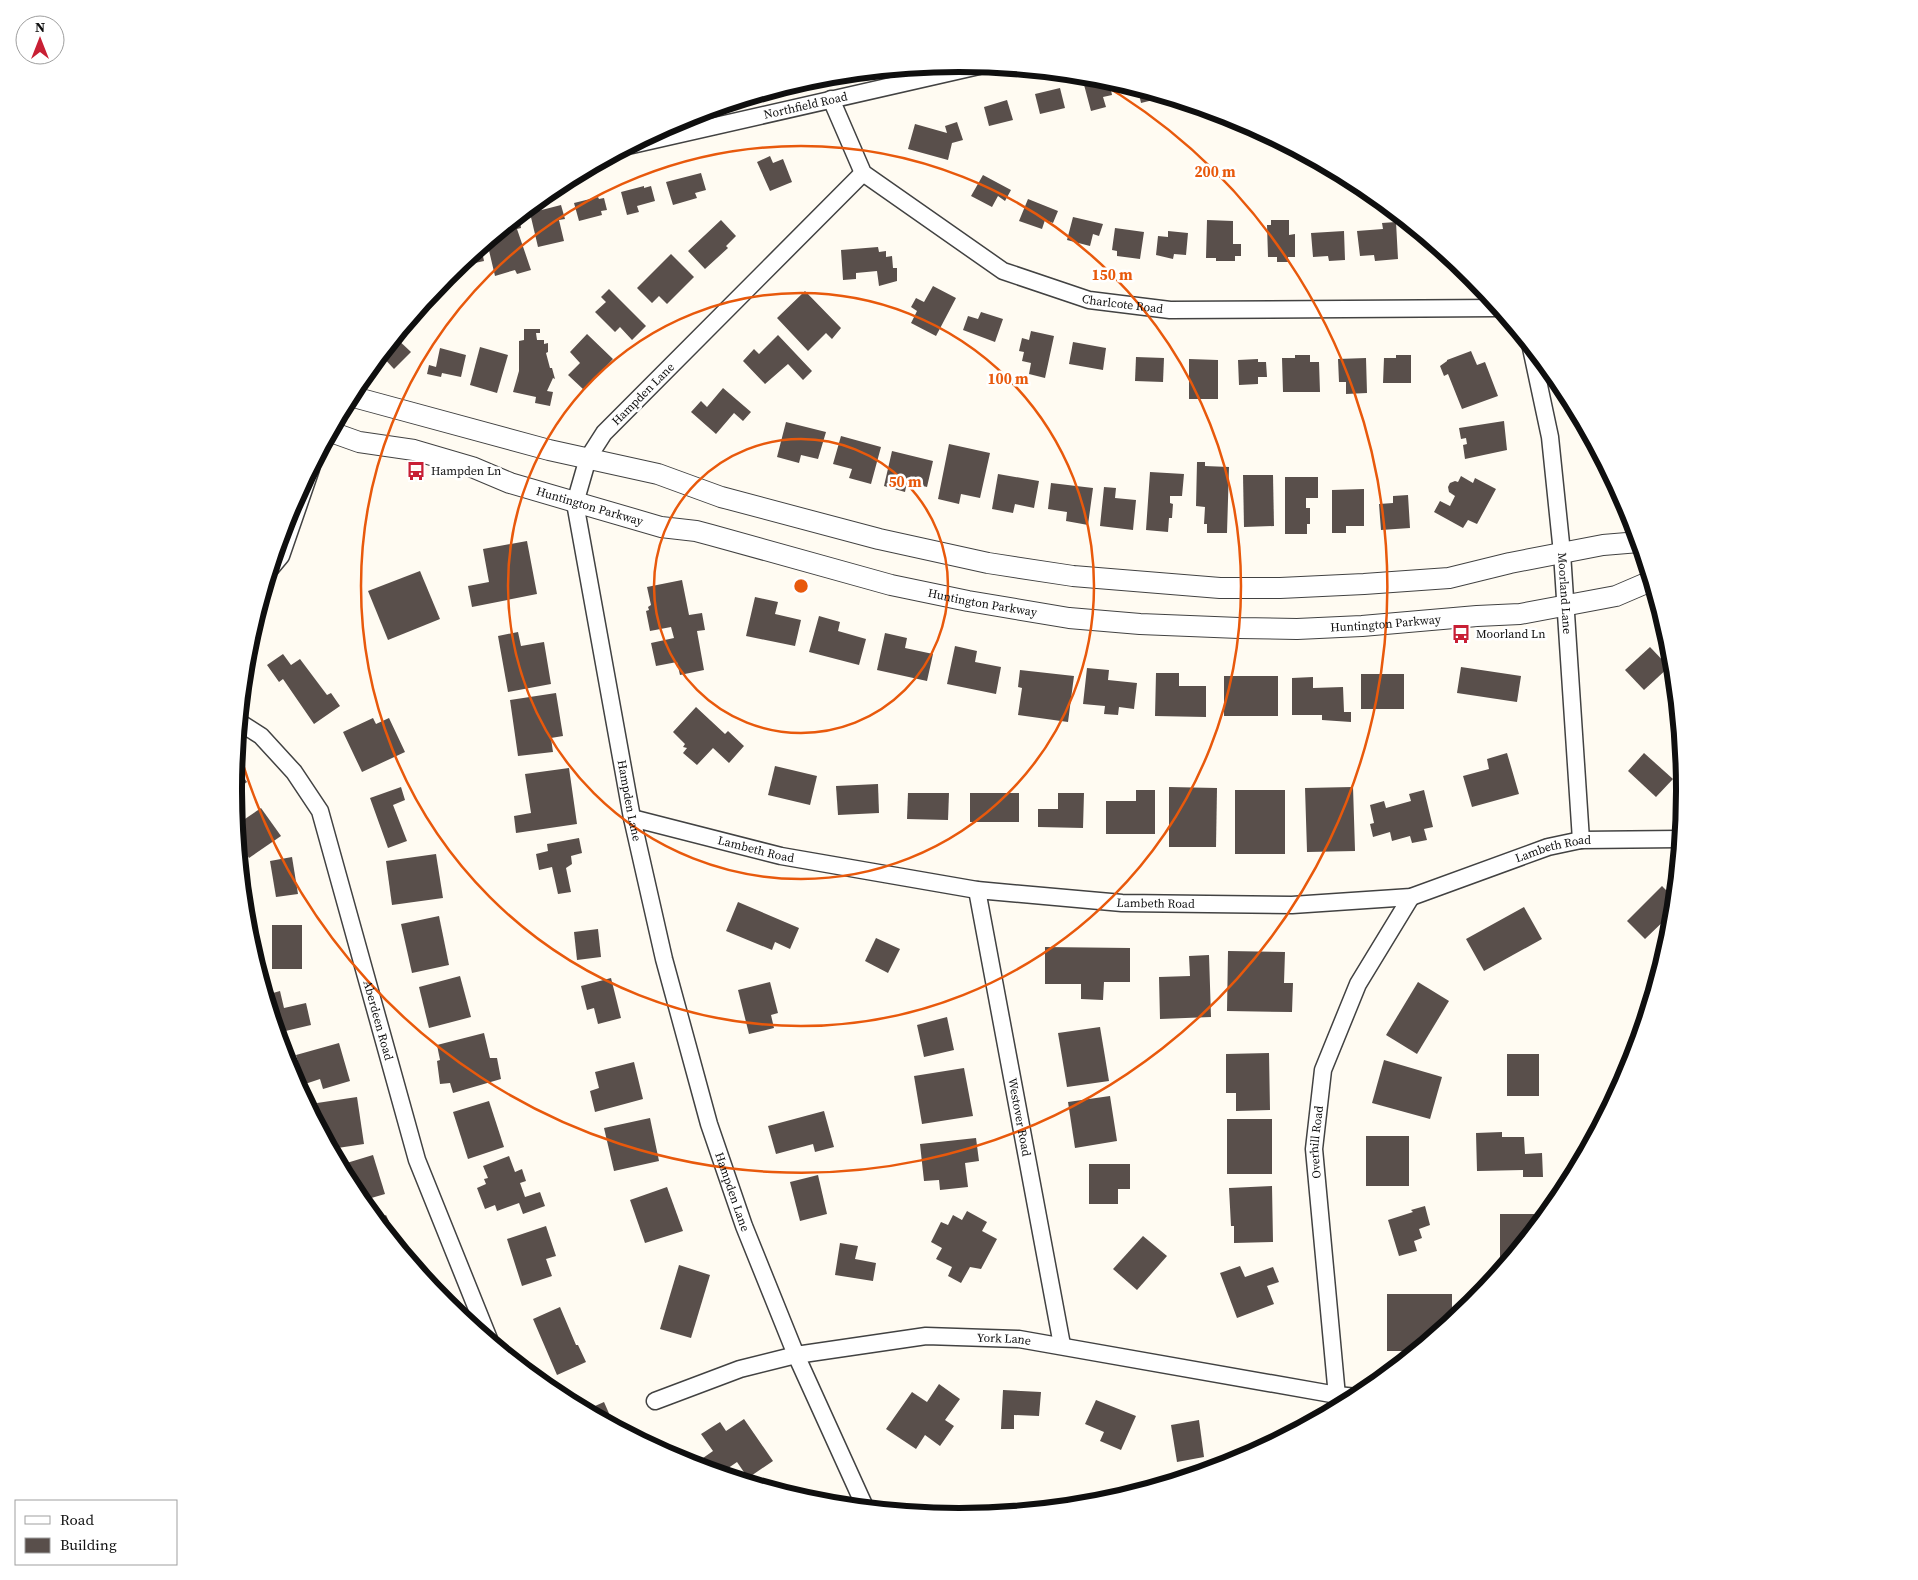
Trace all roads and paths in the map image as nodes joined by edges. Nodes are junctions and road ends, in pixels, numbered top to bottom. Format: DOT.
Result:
graph roads {
  1 [pos="950,72"];
  2 [pos="831,99"];
  3 [pos="657,139"];
  4 [pos="862,173"];
  5 [pos="1490,308"];
  6 [pos="1534,361"];
  7 [pos="358,398"];
  8 [pos="336,434"];
  9 [pos="588,458"];
  10 [pos="575,503"];
  11 [pos="1632,543"];
  12 [pos="1562,553"];
  13 [pos="1646,583"];
  14 [pos="1567,605"];
  15 [pos="245,725"];
  16 [pos="632,818"];
  17 [pos="1675,839"];
  18 [pos="1581,840"];
  19 [pos="976,890"];
  20 [pos="1411,897"];
  21 [pos="484,1327"];
  22 [pos="1062,1345"];
  23 [pos="796,1355"];
  24 [pos="1338,1399"];
  25 [pos="1336,1400"];
  26 [pos="655,1401"];
  27 [pos="862,1501"];
  1 -- 2 [label="street, Northfield Road"];
  2 -- 3 [label="street, Northfield Road"];
  2 -- 4 [label="street"];
  4 -- 5 [label="street, Charlcote Road"];
  4 -- 9 [label="street, Hampden Lane"];
  6 -- 12 [label="street, Moorland Lane"];
  7 -- 9 [label="street"];
  8 -- 10 [label="street, Huntington Parkway"];
  9 -- 10 [label="street, Hampden Lane"];
  9 -- 12 [label="street"];
  10 -- 14 [label="street, Huntington Parkway"];
  10 -- 16 [label="street, Hampden Lane"];
  11 -- 12 [label="street"];
  12 -- 14 [label="street, Moorland Lane"];
  13 -- 14 [label="street, Huntington Parkway"];
  14 -- 18 [label="street, Moorland Lane"];
  15 -- 21 [label="street, Aberdeen Road"];
  16 -- 19 [label="street, Lambeth Road"];
  16 -- 23 [label="street, Hampden Lane"];
  17 -- 18 [label="street, Lambeth Road"];
  18 -- 20 [label="street, Lambeth Road"];
  19 -- 20 [label="street, Lambeth Road"];
  19 -- 22 [label="street, Westover Road"];
  20 -- 24 [label="street, Overhill Road"];
  22 -- 23 [label="street, York Lane"];
  22 -- 25 [label="street, York Lane"];
  23 -- 26 [label="street, York Lane"];
  23 -- 27 [label="street, Hampden Lane"];
}
